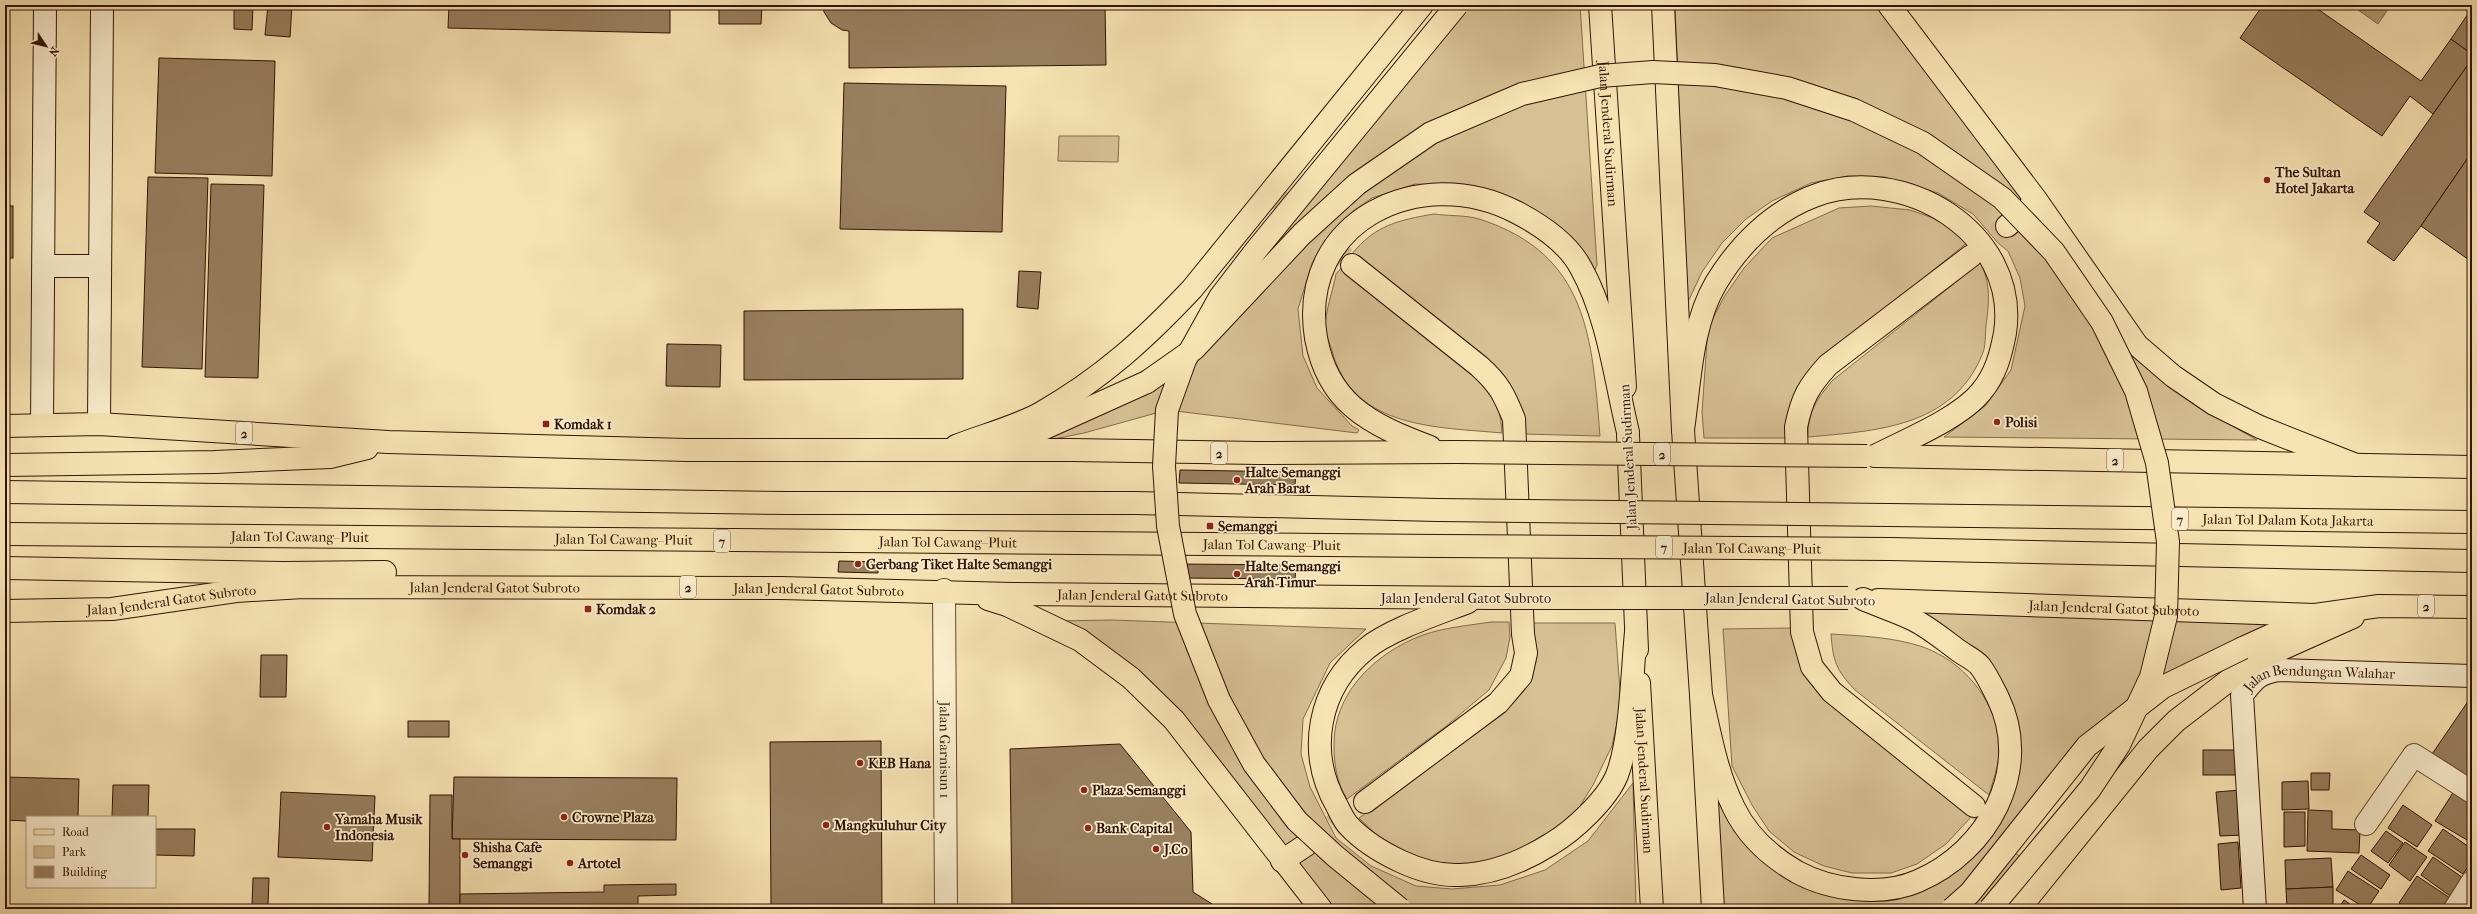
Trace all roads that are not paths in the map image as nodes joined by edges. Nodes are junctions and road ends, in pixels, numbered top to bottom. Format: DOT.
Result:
graph roads {
  1 [pos="45,5"];
  2 [pos="102,5"];
  3 [pos="1422,5"];
  4 [pos="1458,5"];
  5 [pos="1600,5"];
  6 [pos="1663,5"];
  7 [pos="1889,5"];
  8 [pos="2037,201"];
  9 [pos="2007,226"];
  10 [pos="1970,256"];
  11 [pos="1352,265"];
  12 [pos="44,266"];
  13 [pos="100,266"];
  14 [pos="99,424"];
  15 [pos="42,425"];
  16 [pos="5,426"];
  17 [pos="1683,430"];
  18 [pos="1628,432"];
  19 [pos="388,442"];
  20 [pos="943,450"];
  21 [pos="994,451"];
  22 [pos="1450,452"];
  23 [pos="1871,456"];
  24 [pos="2356,464"];
  25 [pos="5,465"];
  26 [pos="2472,467"];
  27 [pos="5,492"];
  28 [pos="2472,522"];
  29 [pos="5,534"];
  30 [pos="2472,561"];
  31 [pos="5,568"];
  32 [pos="945,591"];
  33 [pos="1486,598"];
  34 [pos="1855,599"];
  35 [pos="2379,606"];
  36 [pos="2472,608"];
  37 [pos="5,611"];
  38 [pos="2316,615"];
  39 [pos="1636,632"];
  40 [pos="2472,676"];
  41 [pos="1702,695"];
  42 [pos="2472,792"];
  43 [pos="1365,802"];
  44 [pos="1974,806"];
  45 [pos="2366,824"];
  46 [pos="1306,845"];
  47 [pos="1282,861"];
  48 [pos="2472,883"];
  49 [pos="946,909"];
  50 [pos="1321,909"];
  51 [pos="1400,909"];
  52 [pos="1652,909"];
  53 [pos="1713,909"];
  54 [pos="1952,909"];
  55 [pos="1990,909"];
  56 [pos="2020,909"];
  57 [pos="2255,909"];
  58 [pos="2455,909"];
  1 -- 12 [label="street"];
  2 -- 13 [label="street"];
  3 -- 20 [label="main road"];
  4 -- 51 [label="main road, bridge"];
  5 -- 18 [label="main road, Jalan Jenderal Sudirman"];
  6 -- 17 [label="main road"];
  7 -- 8 [label="main road"];
  8 -- 9 [label="main road"];
  8 -- 24 [label="main road"];
  10 -- 44 [label="main road"];
  11 -- 43 [label="main road"];
  12 -- 13 [label="street"];
  12 -- 15 [label="street"];
  13 -- 14 [label="street"];
  14 -- 15 [label="main road, 2"];
  14 -- 19 [label="main road, 2"];
  15 -- 16 [label="main road, 2"];
  17 -- 23 [label="main road"];
  17 -- 41 [label="main road"];
  18 -- 22 [label="main road"];
  18 -- 39 [label="main road, Jalan Jenderal Sudirman"];
  19 -- 20 [label="main road, 2"];
  19 -- 25 [label="main road"];
  20 -- 21 [label="main road, 2"];
  21 -- 22 [label="main road, 2"];
  21 -- 55 [label="main road, bridge"];
  22 -- 23 [label="main road, 2, bridge"];
  23 -- 24 [label="main road, 2"];
  24 -- 26 [label="main road, 2"];
  27 -- 28 [label="main road, Jalan Tol Dalam Kota Jakarta / 7, bridge"];
  29 -- 30 [label="main road, Jalan Tol Cawang–Pluit / 7, bridge"];
  31 -- 32 [label="main road"];
  32 -- 33 [label="main road, Jalan Jenderal Gatot Subroto / 2"];
  32 -- 37 [label="main road, Jalan Jenderal Gatot Subroto / 2"];
  32 -- 47 [label="main road"];
  32 -- 49 [label="street, Jalan Garnisun 1"];
  33 -- 34 [label="main road, Jalan Jenderal Gatot Subroto / 2, bridge"];
  33 -- 39 [label="main road"];
  34 -- 38 [label="main road, Jalan Jenderal Gatot Subroto / 2"];
  34 -- 41 [label="main road"];
  35 -- 36 [label="main road, Jalan Jenderal Gatot Subroto / 2"];
  35 -- 38 [label="main road, Jalan Jenderal Gatot Subroto / 2"];
  35 -- 56 [label="main road"];
  38 -- 54 [label="main road, bridge"];
  39 -- 52 [label="main road, Jalan Jenderal Sudirman"];
  40 -- 57 [label="street, Jalan Bendungan Walahar"];
  41 -- 53 [label="main road"];
  42 -- 45 [label="street"];
  46 -- 47 [label="main road"];
  47 -- 50 [label="main road"];
  48 -- 58 [label="street"];
}
